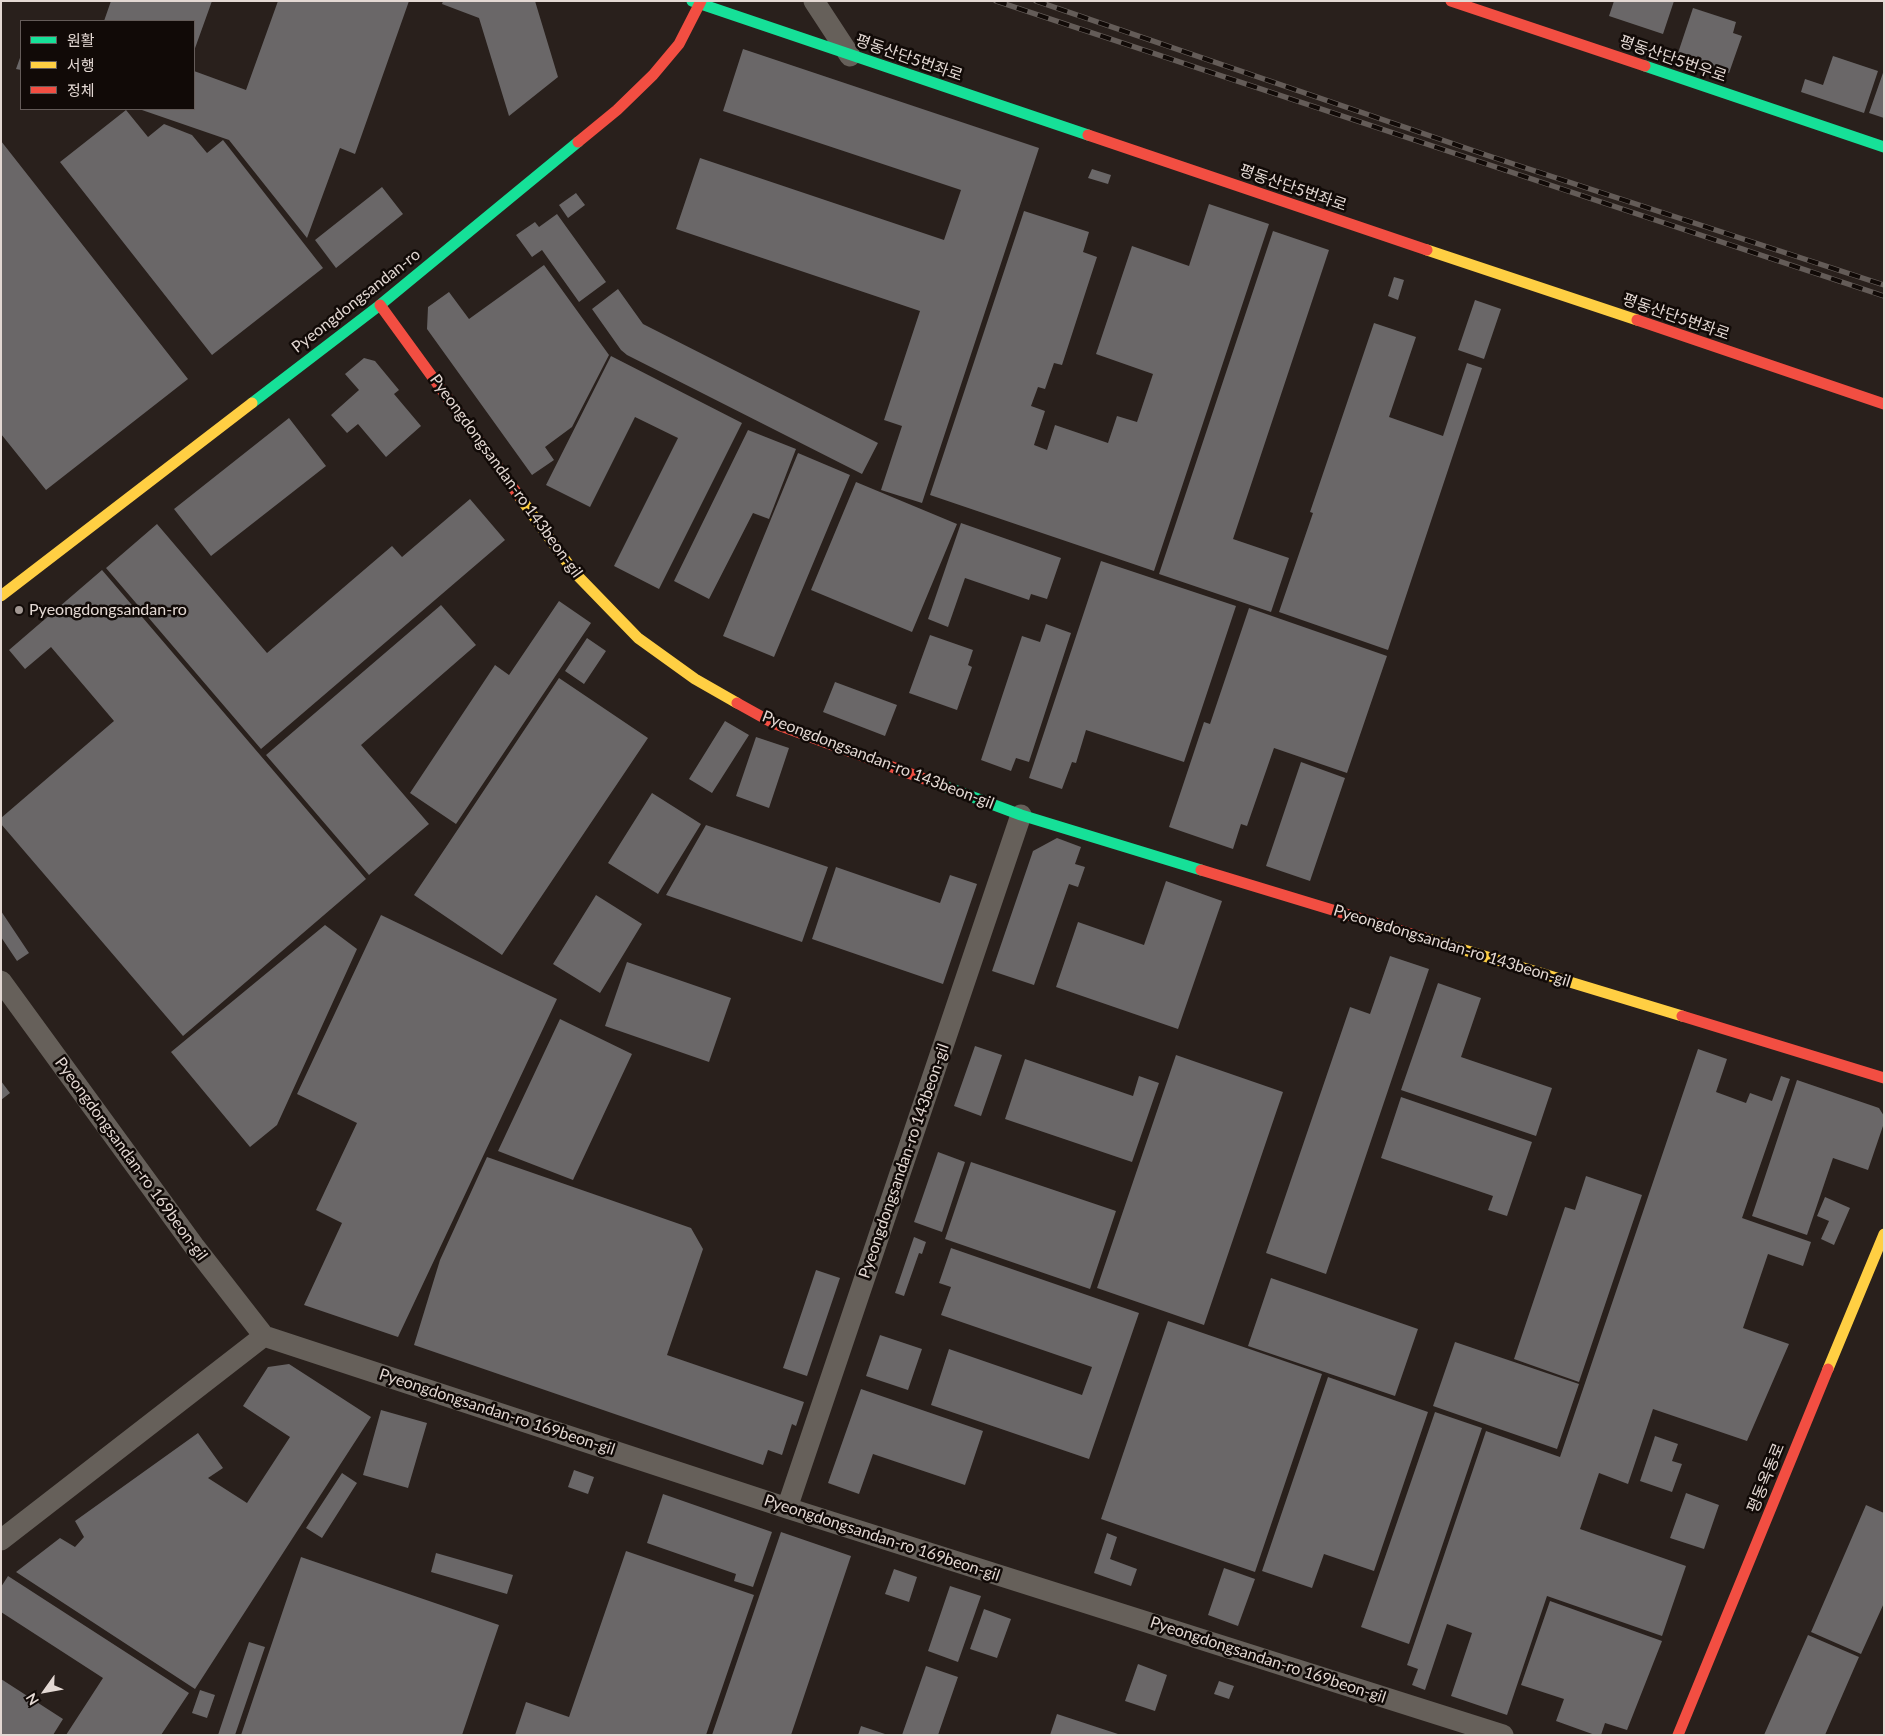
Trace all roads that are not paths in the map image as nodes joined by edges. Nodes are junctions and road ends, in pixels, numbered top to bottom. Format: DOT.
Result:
graph roads {
  1 [pos="814,1"];
  2 [pos="1451,1"];
  3 [pos="697,2"];
  4 [pos="850,56"];
  5 [pos="1884,147"];
  6 [pos="380,304"];
  7 [pos="1884,404"];
  8 [pos="1,596"];
  9 [pos="1021,814"];
  10 [pos="1,982"];
  11 [pos="1884,1078"];
  12 [pos="1884,1234"];
  13 [pos="264,1336"];
  14 [pos="787,1508"];
  15 [pos="1,1540"];
  16 [pos="1503,1735"];
  17 [pos="1678,1735"];
  1 -- 4 [label="street"];
  2 -- 5 [label="street, 평동산단5번우로"];
  3 -- 4 [label="street, 평동산단5번좌로"];
  3 -- 6 [label="street, Pyeongdongsandan-ro"];
  4 -- 7 [label="street, 평동산단5번좌로"];
  6 -- 8 [label="street, Pyeongdongsandan-ro"];
  6 -- 9 [label="street, Pyeongdongsandan-ro 143beon-gil"];
  9 -- 11 [label="street, Pyeongdongsandan-ro 143beon-gil"];
  9 -- 14 [label="street, Pyeongdongsandan-ro 143beon-gil"];
  10 -- 13 [label="street, Pyeongdongsandan-ro 169beon-gil"];
  12 -- 17 [label="street, 평동옥동로"];
  13 -- 14 [label="street, Pyeongdongsandan-ro 169beon-gil"];
  13 -- 15 [label="street"];
  14 -- 16 [label="street, Pyeongdongsandan-ro 169beon-gil"];
}
